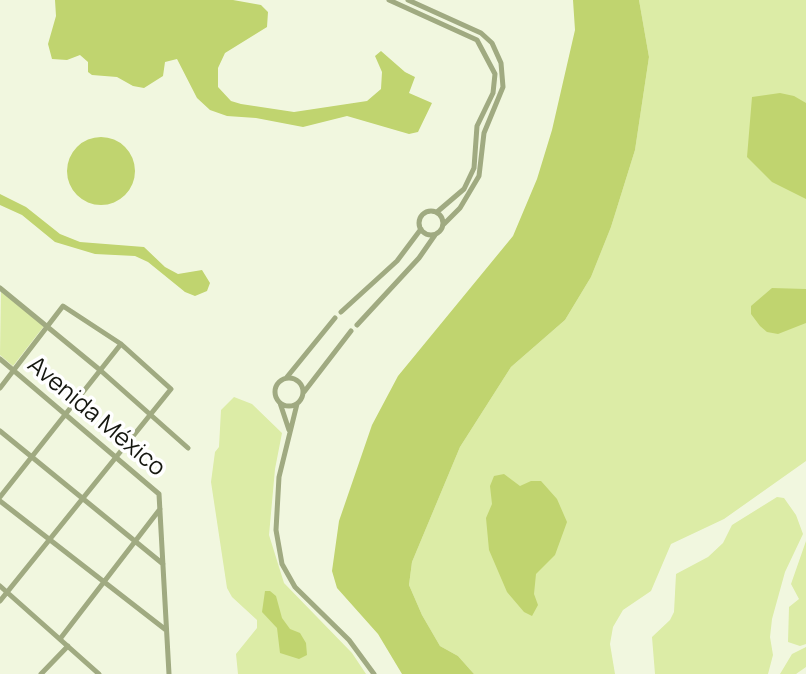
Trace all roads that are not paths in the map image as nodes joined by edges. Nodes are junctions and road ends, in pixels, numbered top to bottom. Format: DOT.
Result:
graph roads {
  1 [pos="389,0"];
  2 [pos="408,0"];
  3 [pos="437,212"];
  4 [pos="444,224"];
  5 [pos="421,229"];
  6 [pos="435,234"];
  7 [pos="0,288"];
  8 [pos="341,312"];
  9 [pos="335,318"];
  10 [pos="47,325"];
  11 [pos="357,325"];
  12 [pos="351,331"];
  13 [pos="121,344"];
  14 [pos="0,359"];
  15 [pos="13,370"];
  16 [pos="100,370"];
  17 [pos="287,377"];
  18 [pos="0,387"];
  19 [pos="304,392"];
  20 [pos="280,403"];
  21 [pos="297,404"];
  22 [pos="65,414"];
  23 [pos="151,415"];
  24 [pos="289,430"];
  25 [pos="0,431"];
  26 [pos="188,448"];
  27 [pos="117,455"];
  28 [pos="31,456"];
  29 [pos="0,498"];
  30 [pos="83,498"];
  31 [pos="160,509"];
  32 [pos="50,540"];
  33 [pos="136,542"];
  34 [pos="163,564"];
  35 [pos="106,582"];
  36 [pos="0,586"];
  37 [pos="7,593"];
  38 [pos="0,601"];
  39 [pos="166,630"];
  40 [pos="60,639"];
  41 [pos="68,646"];
  42 [pos="41,674"];
  43 [pos="99,674"];
  44 [pos="169,674"];
  45 [pos="374,674"];
  1 -- 3 [label="street"];
  2 -- 4 [label="street"];
  3 -- 4 [label="street"];
  3 -- 5 [label="street"];
  4 -- 6 [label="street"];
  5 -- 6 [label="street"];
  5 -- 8 [label="street"];
  6 -- 11 [label="street"];
  7 -- 10 [label="street"];
  9 -- 17 [label="street"];
  10 -- 13 [label="street"];
  10 -- 15 [label="street"];
  10 -- 16 [label="street"];
  12 -- 19 [label="street"];
  13 -- 16 [label="street"];
  13 -- 23 [label="street"];
  14 -- 15 [label="street, Avenida México"];
  15 -- 18 [label="street"];
  15 -- 22 [label="street, Avenida México"];
  16 -- 22 [label="street"];
  16 -- 23 [label="street"];
  17 -- 19 [label="street"];
  17 -- 20 [label="street"];
  19 -- 21 [label="street"];
  20 -- 21 [label="street"];
  20 -- 24 [label="street"];
  21 -- 24 [label="street"];
  22 -- 27 [label="street, Avenida México"];
  22 -- 28 [label="street"];
  23 -- 26 [label="street"];
  23 -- 27 [label="street"];
  24 -- 45 [label="street"];
  25 -- 28 [label="street"];
  27 -- 30 [label="street"];
  27 -- 31 [label="street, Avenida México"];
  28 -- 29 [label="street"];
  28 -- 30 [label="street"];
  29 -- 32 [label="street"];
  30 -- 32 [label="street"];
  30 -- 33 [label="street"];
  31 -- 33 [label="street"];
  31 -- 34 [label="street, Avenida México"];
  32 -- 35 [label="street"];
  32 -- 37 [label="street"];
  33 -- 34 [label="street"];
  33 -- 35 [label="street"];
  34 -- 39 [label="street, Avenida México"];
  35 -- 39 [label="street"];
  35 -- 40 [label="street"];
  36 -- 37 [label="street"];
  37 -- 38 [label="street"];
  37 -- 40 [label="street"];
  39 -- 44 [label="street, Avenida México"];
  40 -- 41 [label="street"];
  41 -- 42 [label="street"];
  41 -- 43 [label="street"];
}
